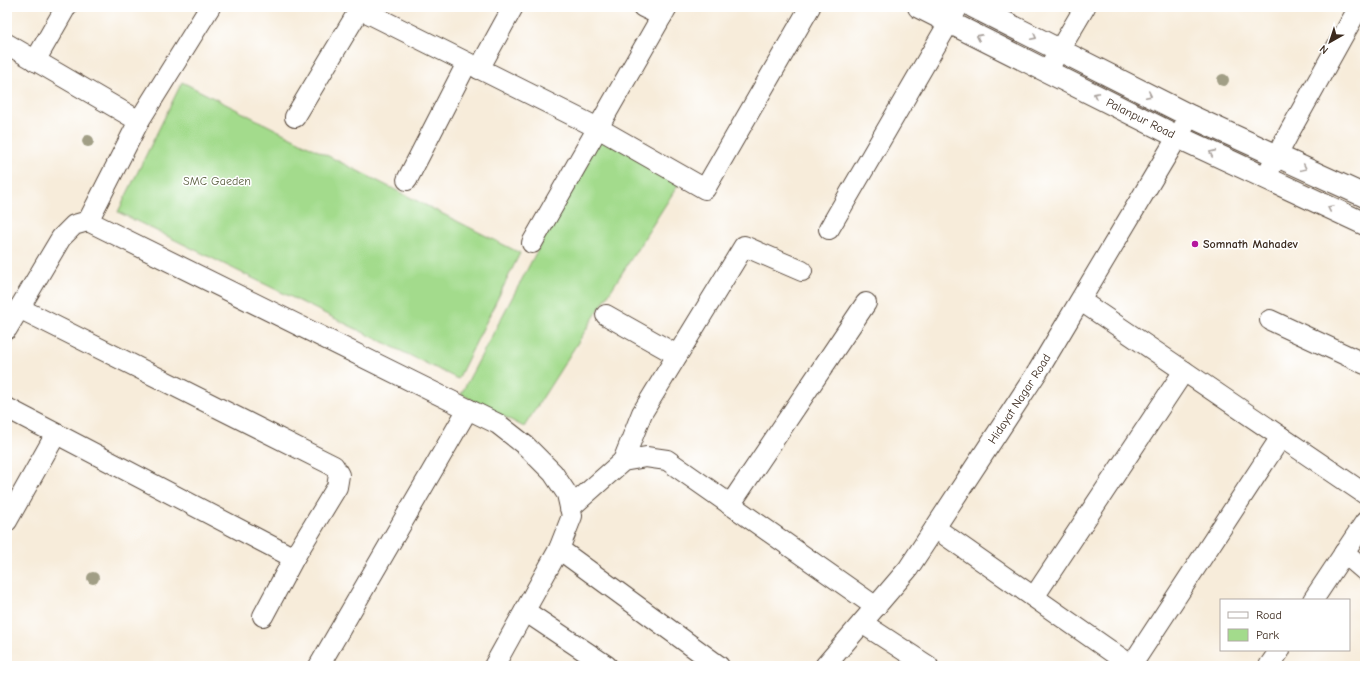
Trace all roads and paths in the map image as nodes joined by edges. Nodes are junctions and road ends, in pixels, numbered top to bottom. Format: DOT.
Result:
graph roads {
  1 [pos="66,7"];
  2 [pos="210,7"];
  3 [pos="513,7"];
  4 [pos="643,7"];
  5 [pos="810,7"];
  6 [pos="919,7"];
  7 [pos="974,7"];
  8 [pos="1085,7"];
  9 [pos="1359,7"];
  10 [pos="360,8"];
  11 [pos="664,12"];
  12 [pos="953,14"];
  13 [pos="9,50"];
  14 [pos="1059,50"];
  15 [pos="35,61"];
  16 [pos="473,66"];
  17 [pos="1047,71"];
  18 [pos="1190,116"];
  19 [pos="295,117"];
  20 [pos="139,121"];
  21 [pos="598,128"];
  22 [pos="1178,137"];
  23 [pos="1277,156"];
  24 [pos="1265,178"];
  25 [pos="407,180"];
  26 [pos="1365,196"];
  27 [pos="88,221"];
  28 [pos="1365,224"];
  29 [pos="829,229"];
  30 [pos="532,243"];
  31 [pos="802,270"];
  32 [pos="1081,301"];
  33 [pos="866,303"];
  34 [pos="20,308"];
  35 [pos="606,315"];
  36 [pos="1270,320"];
  37 [pos="7,329"];
  38 [pos="677,355"];
  39 [pos="1365,364"];
  40 [pos="1184,371"];
  41 [pos="7,408"];
  42 [pos="468,409"];
  43 [pos="56,434"];
  44 [pos="1281,437"];
  45 [pos="623,461"];
  46 [pos="1365,494"];
  47 [pos="730,505"];
  48 [pos="570,508"];
  49 [pos="7,521"];
  50 [pos="1365,522"];
  51 [pos="935,528"];
  52 [pos="558,549"];
  53 [pos="1344,554"];
  54 [pos="294,558"];
  55 [pos="1365,571"];
  56 [pos="1034,597"];
  57 [pos="1314,599"];
  58 [pos="876,607"];
  59 [pos="525,611"];
  60 [pos="263,616"];
  61 [pos="862,623"];
  62 [pos="1279,651"];
  63 [pos="319,666"];
  64 [pos="494,666"];
  65 [pos="606,666"];
  66 [pos="718,666"];
  67 [pos="825,666"];
  68 [pos="928,666"];
  69 [pos="1132,666"];
  70 [pos="1269,666"];
  1 -- 15 [label="street"];
  2 -- 20 [label="street"];
  3 -- 16 [label="street"];
  4 -- 11 [label="street"];
  5 -- 21 [label="street"];
  6 -- 12 [label="street, Palanpur Road"];
  7 -- 14 [label="street, Palanpur Road, one-way"];
  8 -- 14 [label="street"];
  9 -- 23 [label="street"];
  10 -- 16 [label="street"];
  10 -- 19 [label="street"];
  11 -- 21 [label="street"];
  17 -- 12 [label="street, Palanpur Road, one-way"];
  12 -- 29 [label="street"];
  13 -- 15 [label="street"];
  14 -- 17 [label="street"];
  14 -- 18 [label="street, Palanpur Road, one-way"];
  15 -- 20 [label="street"];
  16 -- 21 [label="street"];
  16 -- 25 [label="street"];
  22 -- 17 [label="street, Palanpur Road, one-way"];
  18 -- 22 [label="street, Hidayat Nagar Road"];
  18 -- 23 [label="street, Palanpur Road"];
  20 -- 27 [label="street"];
  21 -- 30 [label="street"];
  24 -- 22 [label="street, Palanpur Road, one-way"];
  22 -- 32 [label="street, Hidayat Nagar Road"];
  23 -- 24 [label="street"];
  23 -- 26 [label="street, Palanpur Road, one-way"];
  28 -- 24 [label="street, Palanpur Road, one-way"];
  27 -- 34 [label="street"];
  27 -- 42 [label="street"];
  31 -- 38 [label="street"];
  32 -- 40 [label="street"];
  32 -- 51 [label="street, Hidayat Nagar Road"];
  33 -- 47 [label="street"];
  34 -- 37 [label="street"];
  34 -- 54 [label="street"];
  35 -- 38 [label="street"];
  36 -- 39 [label="street"];
  38 -- 45 [label="street"];
  40 -- 44 [label="street"];
  40 -- 56 [label="street"];
  41 -- 43 [label="street"];
  42 -- 48 [label="street"];
  42 -- 63 [label="street"];
  43 -- 49 [label="street"];
  43 -- 54 [label="street"];
  44 -- 46 [label="street"];
  44 -- 69 [label="street"];
  45 -- 47 [label="street"];
  45 -- 48 [label="street"];
  47 -- 58 [label="street"];
  48 -- 52 [label="street"];
  50 -- 53 [label="street"];
  51 -- 56 [label="street"];
  51 -- 58 [label="street, Hidayat Nagar Road"];
  52 -- 59 [label="street"];
  52 -- 66 [label="street"];
  53 -- 55 [label="street"];
  53 -- 57 [label="street"];
  54 -- 60 [label="street"];
  56 -- 69 [label="street"];
  58 -- 61 [label="street, Hidayat Nagar Road"];
  59 -- 64 [label="street"];
  59 -- 65 [label="street"];
  61 -- 67 [label="street, Hidayat Nagar Road"];
  61 -- 68 [label="street"];
  62 -- 70 [label="street"];
}
